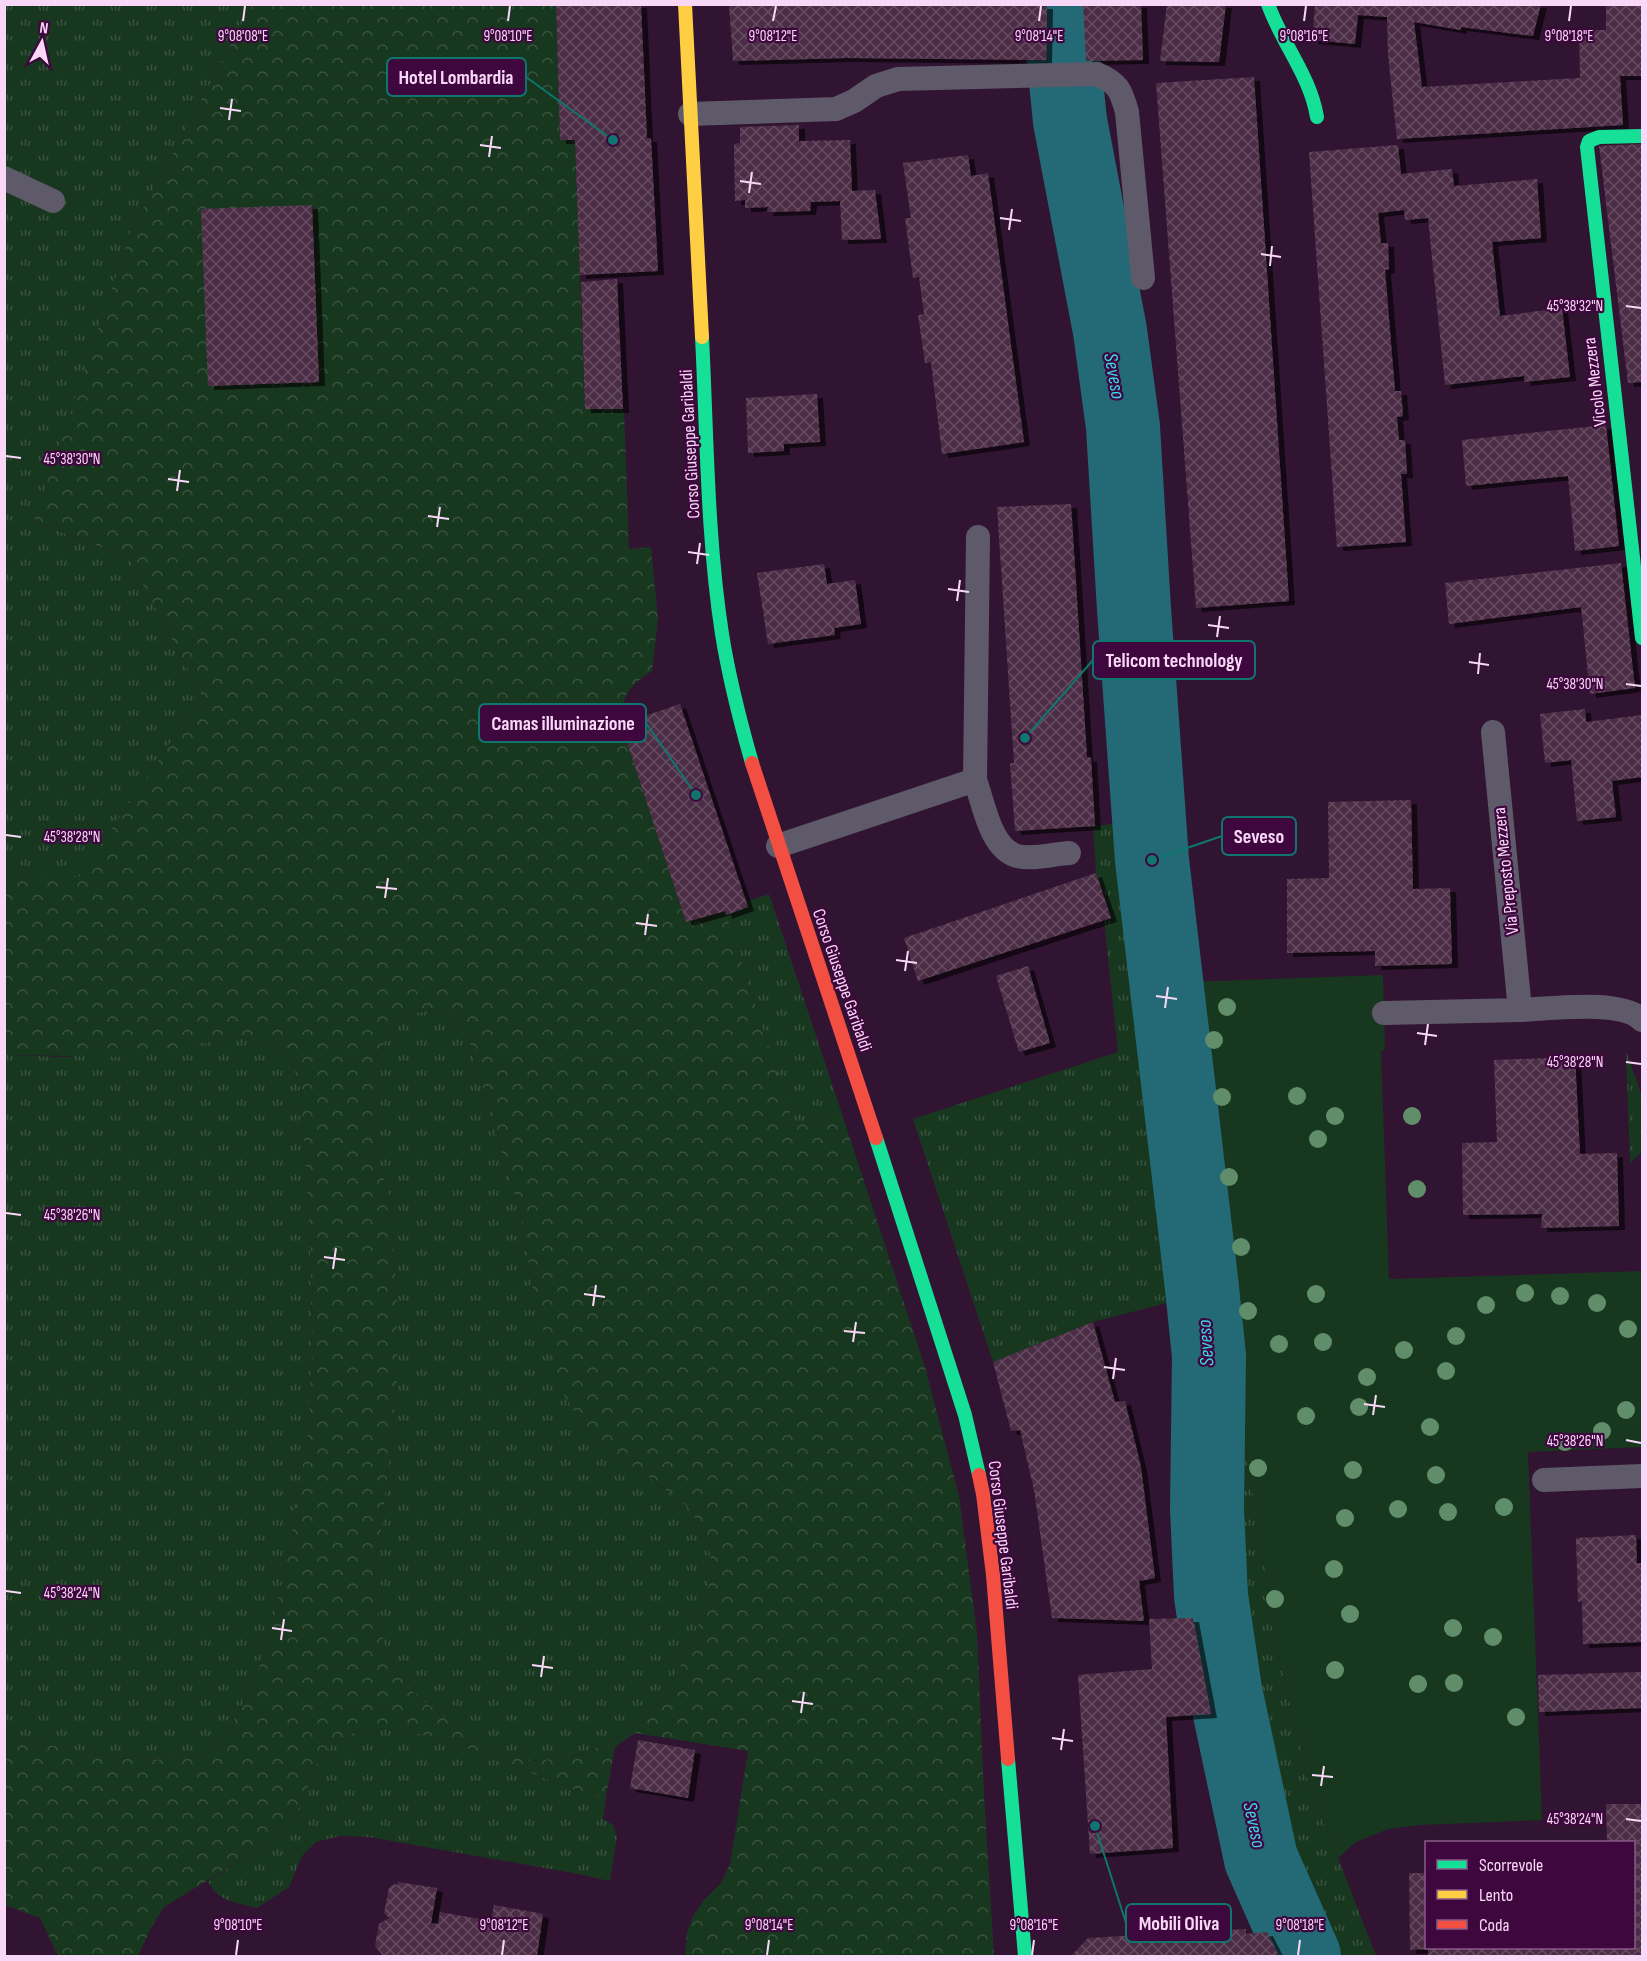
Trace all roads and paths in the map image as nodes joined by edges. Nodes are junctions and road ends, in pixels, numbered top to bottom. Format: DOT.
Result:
graph roads {
  1 [pos="685,4"];
  2 [pos="1268,4"];
  3 [pos="690,114"];
  4 [pos="1317,117"];
  5 [pos="1642,136"];
  6 [pos="4,178"];
  7 [pos="53,201"];
  8 [pos="1143,278"];
  9 [pos="978,537"];
  10 [pos="1642,638"];
  11 [pos="1493,732"];
  12 [pos="975,780"];
  13 [pos="778,846"];
  14 [pos="1069,853"];
  15 [pos="1520,1010"];
  16 [pos="1384,1013"];
  17 [pos="1642,1020"];
  18 [pos="1642,1476"];
  19 [pos="1544,1480"];
  20 [pos="1025,1956"];
  1 -- 3 [label="main road, Corso Giuseppe Garibaldi"];
  2 -- 4 [label="main road"];
  3 -- 8 [label="lane"];
  3 -- 13 [label="main road, Corso Giuseppe Garibaldi"];
  5 -- 10 [label="main road, Vicolo Mezzera"];
  6 -- 7 [label="lane"];
  9 -- 12 [label="lane"];
  11 -- 15 [label="lane, Via Preposto Mezzera"];
  12 -- 13 [label="lane"];
  12 -- 14 [label="lane"];
  13 -- 20 [label="main road, Corso Giuseppe Garibaldi"];
  15 -- 16 [label="lane"];
  15 -- 17 [label="lane"];
  18 -- 19 [label="lane"];
}
